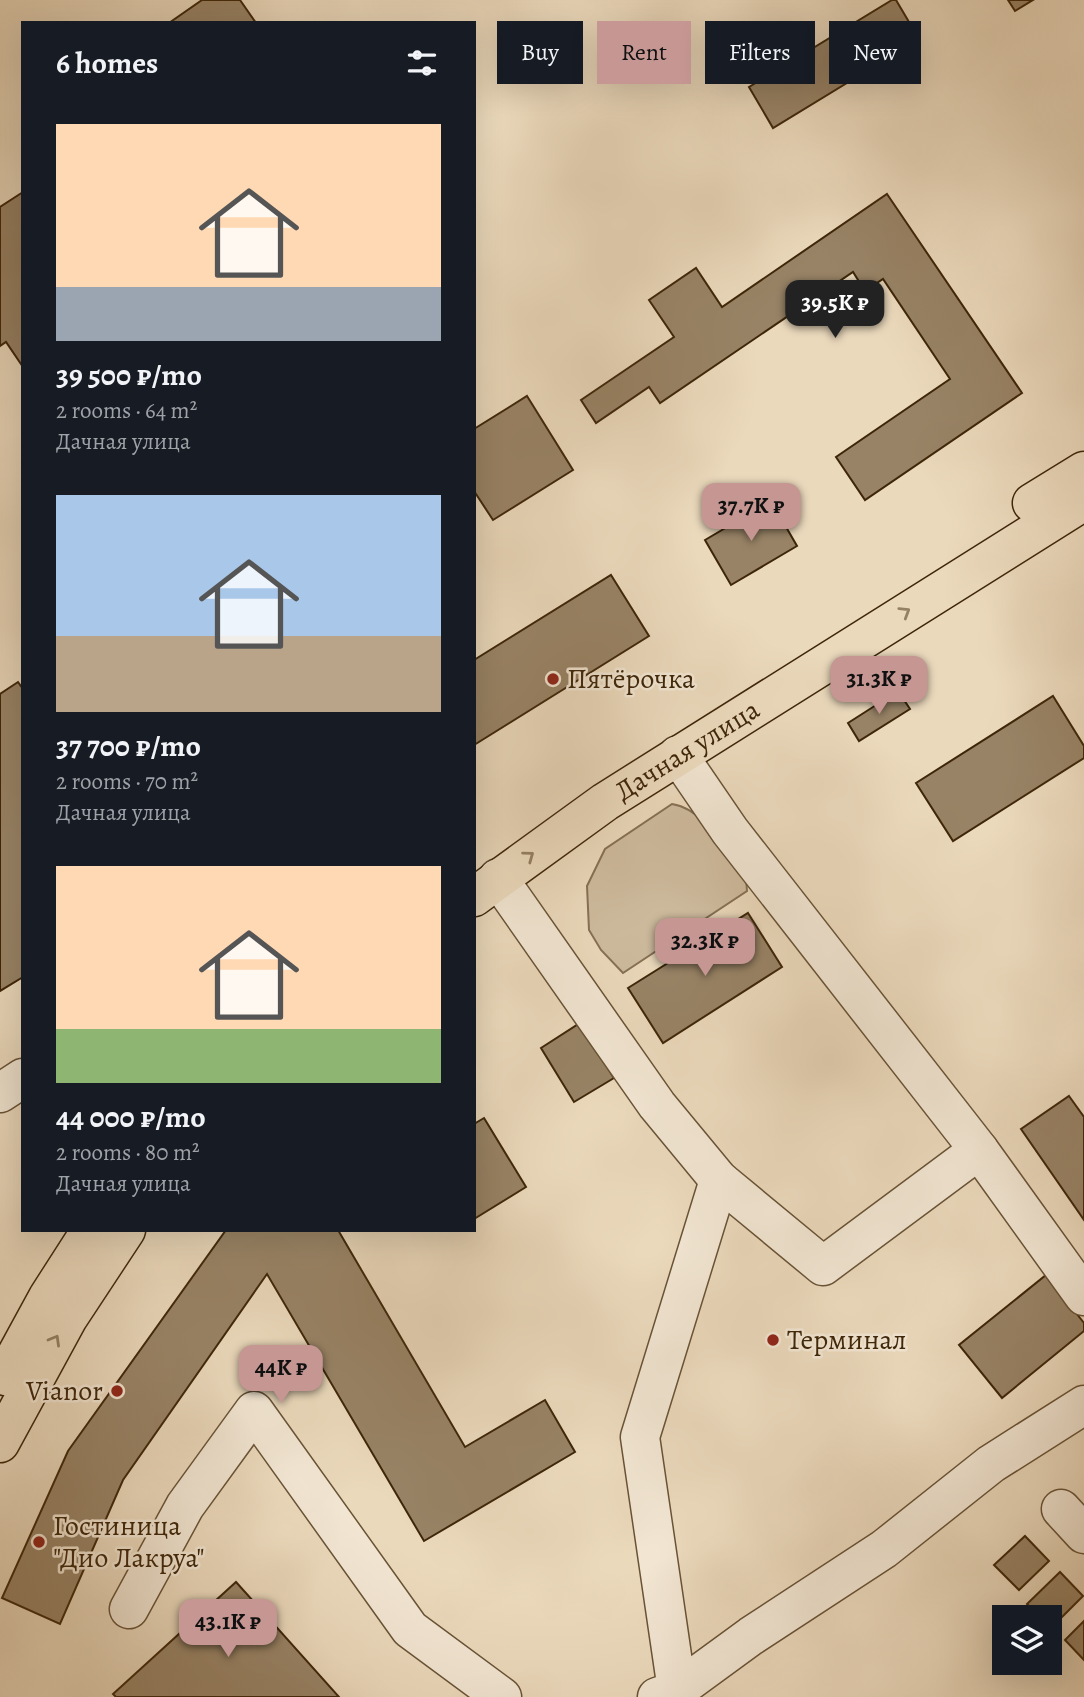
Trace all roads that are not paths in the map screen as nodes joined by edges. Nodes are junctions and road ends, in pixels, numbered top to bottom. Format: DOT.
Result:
graph roads {
  1 [pos="1084,471"];
  2 [pos="1084,501"];
  3 [pos="852,630"];
  4 [pos="671,744"];
  5 [pos="482,874"];
  6 [pos="21,1079"];
  7 [pos="0,1093"];
  8 [pos="979,1150"];
  9 [pos="719,1180"];
  10 [pos="90,1232"];
  11 [pos="125,1232"];
  12 [pos="1084,1296"];
  13 [pos="5,1365"];
  14 [pos="1084,1405"];
  15 [pos="0,1443"];
  16 [pos="129,1609"];
  17 [pos="667,1693"];
  18 [pos="502,1697"];
  1 -- 3 [label="main road, Дачная улица"];
  3 -- 2 [label="main road, Дачная улица, one-way"];
  3 -- 4 [label="main road, Дачная улица"];
  4 -- 5 [label="main road, Дачная улица"];
  4 -- 8 [label="lane"];
  5 -- 9 [label="lane"];
  6 -- 7 [label="lane"];
  8 -- 9 [label="lane"];
  8 -- 12 [label="lane"];
  9 -- 17 [label="lane"];
  10 -- 13 [label="main road"];
  15 -- 11 [label="main road, one-way"];
  14 -- 17 [label="lane"];
  16 -- 18 [label="lane"];
}
